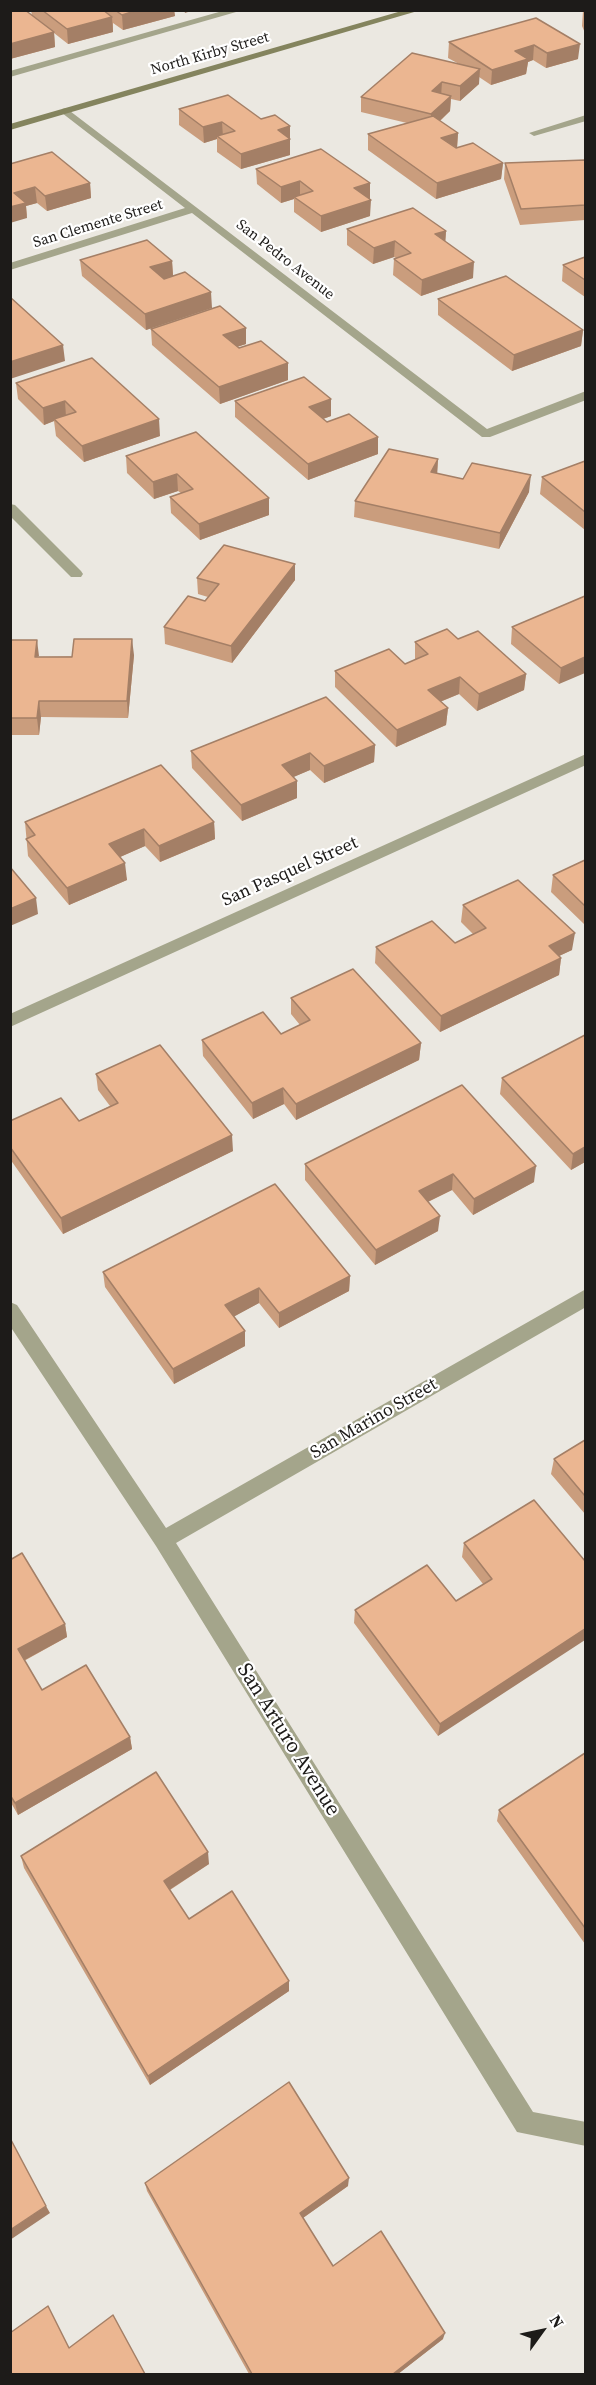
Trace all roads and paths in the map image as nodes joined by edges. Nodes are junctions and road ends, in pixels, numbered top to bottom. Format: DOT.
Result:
graph roads {
  1 [pos="239,10"];
  2 [pos="417,10"];
  3 [pos="10,74"];
  4 [pos="66,111"];
  5 [pos="585,118"];
  6 [pos="10,127"];
  7 [pos="534,133"];
  8 [pos="194,209"];
  9 [pos="10,267"];
  10 [pos="585,395"];
  11 [pos="10,508"];
  12 [pos="76,573"];
  13 [pos="585,759"];
  14 [pos="10,1021"];
  15 [pos="585,1297"];
  16 [pos="10,1310"];
  17 [pos="164,1540"];
  18 [pos="585,2134"];
  1 -- 3 [label="street"];
  2 -- 4 [label="street, North Kirby Street"];
  4 -- 6 [label="street, North Kirby Street"];
  4 -- 8 [label="street, San Pedro Avenue"];
  5 -- 7 [label="street"];
  8 -- 9 [label="street, San Clemente Street"];
  8 -- 10 [label="street, San Pedro Avenue"];
  11 -- 12 [label="street"];
  13 -- 14 [label="street, San Pasquel Street"];
  15 -- 17 [label="street, San Marino Street"];
  16 -- 17 [label="street, San Arturo Avenue"];
  17 -- 18 [label="street, San Arturo Avenue"];
}
